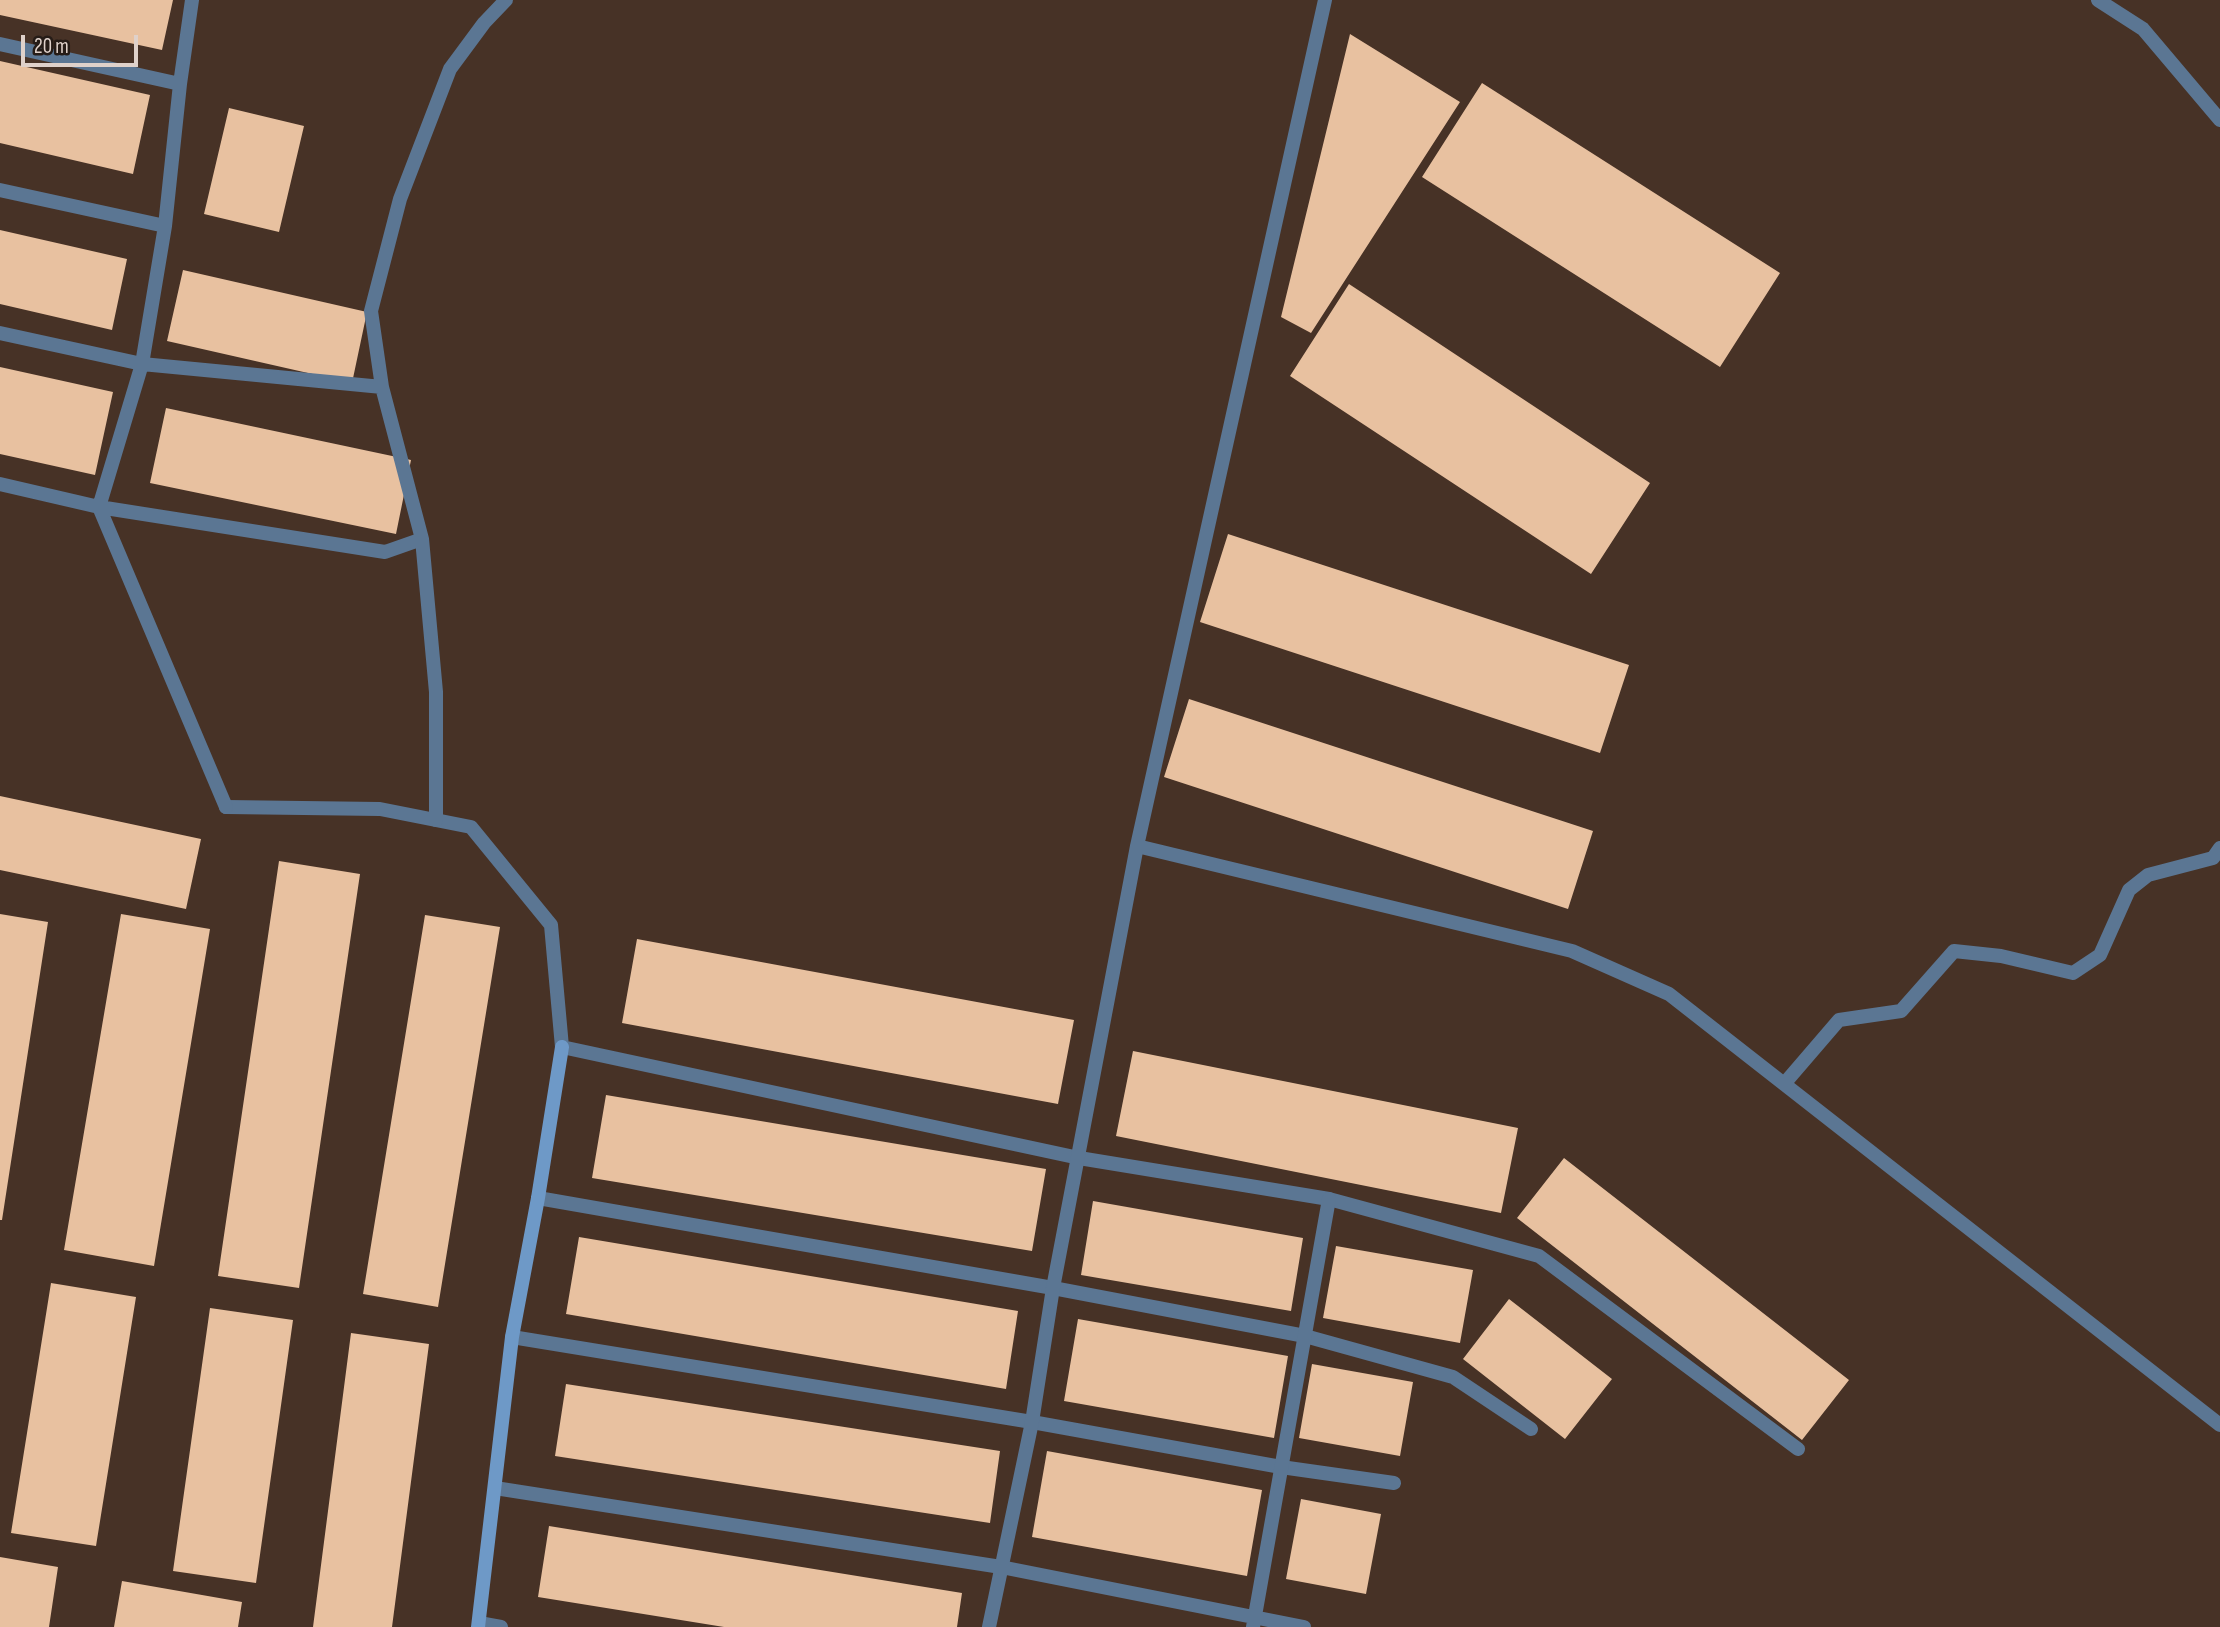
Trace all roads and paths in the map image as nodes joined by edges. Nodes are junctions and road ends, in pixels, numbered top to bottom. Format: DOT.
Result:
graph roads {
  1 [pos="192,0"];
  2 [pos="506,0"];
  3 [pos="1325,0"];
  4 [pos="2098,0"];
  5 [pos="0,44"];
  6 [pos="180,84"];
  7 [pos="2220,120"];
  8 [pos="0,190"];
  9 [pos="165,226"];
  10 [pos="0,333"];
  11 [pos="142,364"];
  12 [pos="382,387"];
  13 [pos="0,484"];
  14 [pos="99,507"];
  15 [pos="422,539"];
  16 [pos="436,820"];
  17 [pos="1137,846"];
  18 [pos="2220,848"];
  19 [pos="562,1047"];
  20 [pos="1784,1084"];
  21 [pos="1079,1158"];
  22 [pos="538,1198"];
  23 [pos="1329,1199"];
  24 [pos="1053,1288"];
  25 [pos="1305,1336"];
  26 [pos="512,1337"];
  27 [pos="1032,1422"];
  28 [pos="2220,1425"];
  29 [pos="1531,1429"];
  30 [pos="1798,1449"];
  31 [pos="1281,1467"];
  32 [pos="1394,1483"];
  33 [pos="495,1488"];
  34 [pos="1001,1567"];
  35 [pos="1254,1622"];
  36 [pos="478,1625"];
  37 [pos="501,1627"];
  38 [pos="989,1627"];
  39 [pos="1304,1627"];
  1 -- 6 [label="street"];
  2 -- 12 [label="street"];
  3 -- 17 [label="street"];
  4 -- 7 [label="street"];
  5 -- 6 [label="street"];
  6 -- 9 [label="street"];
  8 -- 9 [label="street"];
  9 -- 11 [label="street"];
  10 -- 11 [label="street"];
  11 -- 12 [label="street"];
  11 -- 14 [label="street"];
  12 -- 15 [label="street"];
  13 -- 14 [label="street"];
  14 -- 15 [label="street"];
  14 -- 16 [label="street"];
  15 -- 16 [label="street"];
  16 -- 19 [label="street"];
  17 -- 20 [label="street"];
  17 -- 21 [label="street"];
  18 -- 20 [label="street"];
  19 -- 21 [label="street"];
  19 -- 22 [label="street"];
  20 -- 28 [label="street"];
  21 -- 23 [label="street"];
  21 -- 24 [label="street"];
  22 -- 24 [label="street"];
  22 -- 26 [label="street"];
  23 -- 25 [label="street"];
  23 -- 30 [label="street"];
  24 -- 25 [label="street"];
  24 -- 27 [label="street"];
  25 -- 29 [label="street"];
  25 -- 31 [label="street"];
  26 -- 27 [label="street"];
  26 -- 33 [label="street"];
  27 -- 31 [label="street"];
  27 -- 34 [label="street"];
  31 -- 32 [label="street"];
  31 -- 35 [label="street"];
  33 -- 34 [label="street"];
  33 -- 36 [label="street"];
  34 -- 35 [label="street"];
  34 -- 38 [label="street"];
  35 -- 39 [label="street"];
  36 -- 37 [label="street"];
}
